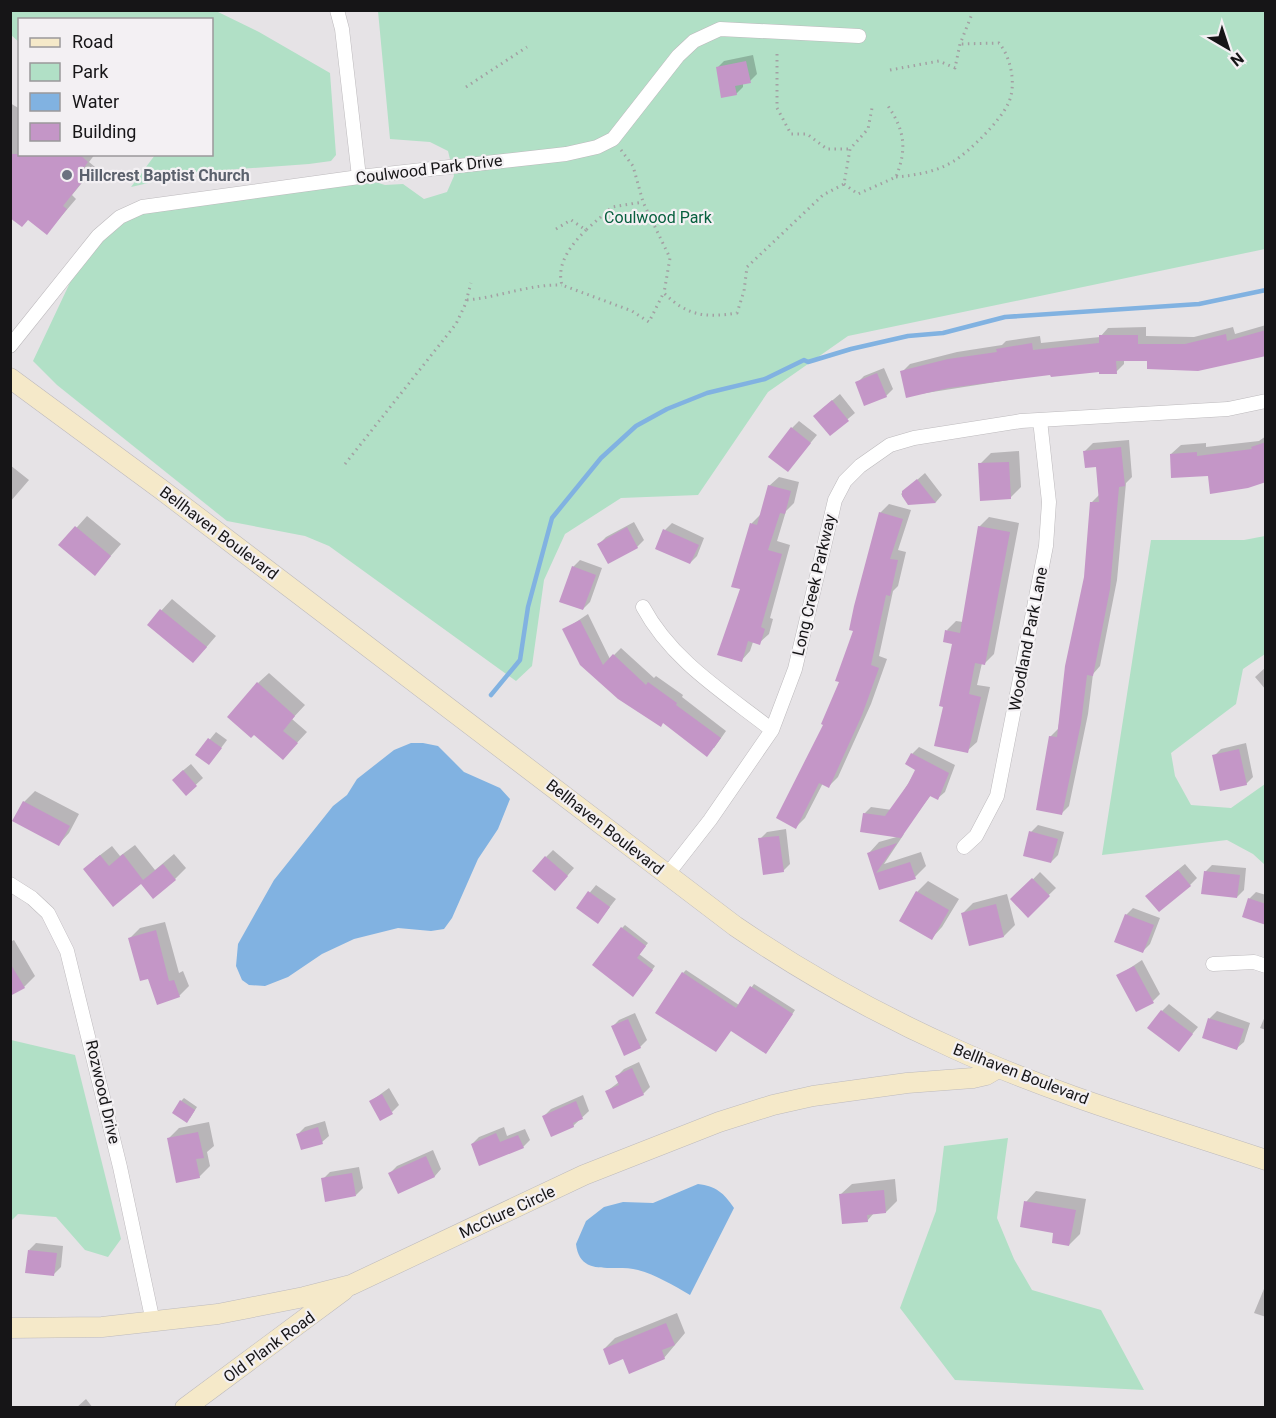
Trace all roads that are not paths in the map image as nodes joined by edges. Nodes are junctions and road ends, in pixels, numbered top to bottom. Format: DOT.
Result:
graph roads {
  1 [pos="337,10"];
  2 [pos="859,36"];
  3 [pos="359,177"];
  4 [pos="10,346"];
  5 [pos="10,378"];
  6 [pos="1266,401"];
  7 [pos="1040,420"];
  8 [pos="643,607"];
  9 [pos="772,730"];
  10 [pos="964,847"];
  11 [pos="667,875"];
  12 [pos="10,884"];
  13 [pos="1213,964"];
  14 [pos="1266,966"];
  15 [pos="999,1068"];
  16 [pos="1266,1160"];
  17 [pos="351,1285"];
  18 [pos="153,1322"];
  19 [pos="10,1329"];
  20 [pos="185,1407"];
  1 -- 3 [label="street"];
  2 -- 3 [label="street, Coulwood Park Drive"];
  3 -- 4 [label="street, Coulwood Park Drive"];
  5 -- 11 [label="main road, Bellhaven Boulevard"];
  6 -- 7 [label="street, Long Creek Parkway"];
  7 -- 9 [label="street, Long Creek Parkway"];
  7 -- 10 [label="street, Woodland Park Lane"];
  8 -- 9 [label="street"];
  9 -- 11 [label="street, Long Creek Parkway"];
  11 -- 15 [label="main road, Bellhaven Boulevard"];
  12 -- 18 [label="street, Rozwood Drive"];
  13 -- 14 [label="street"];
  15 -- 16 [label="main road, Bellhaven Boulevard"];
  15 -- 17 [label="main road, McClure Circle"];
  17 -- 18 [label="main road, McClure Circle"];
  17 -- 20 [label="main road, Old Plank Road"];
  18 -- 19 [label="main road, McClure Circle"];
}
